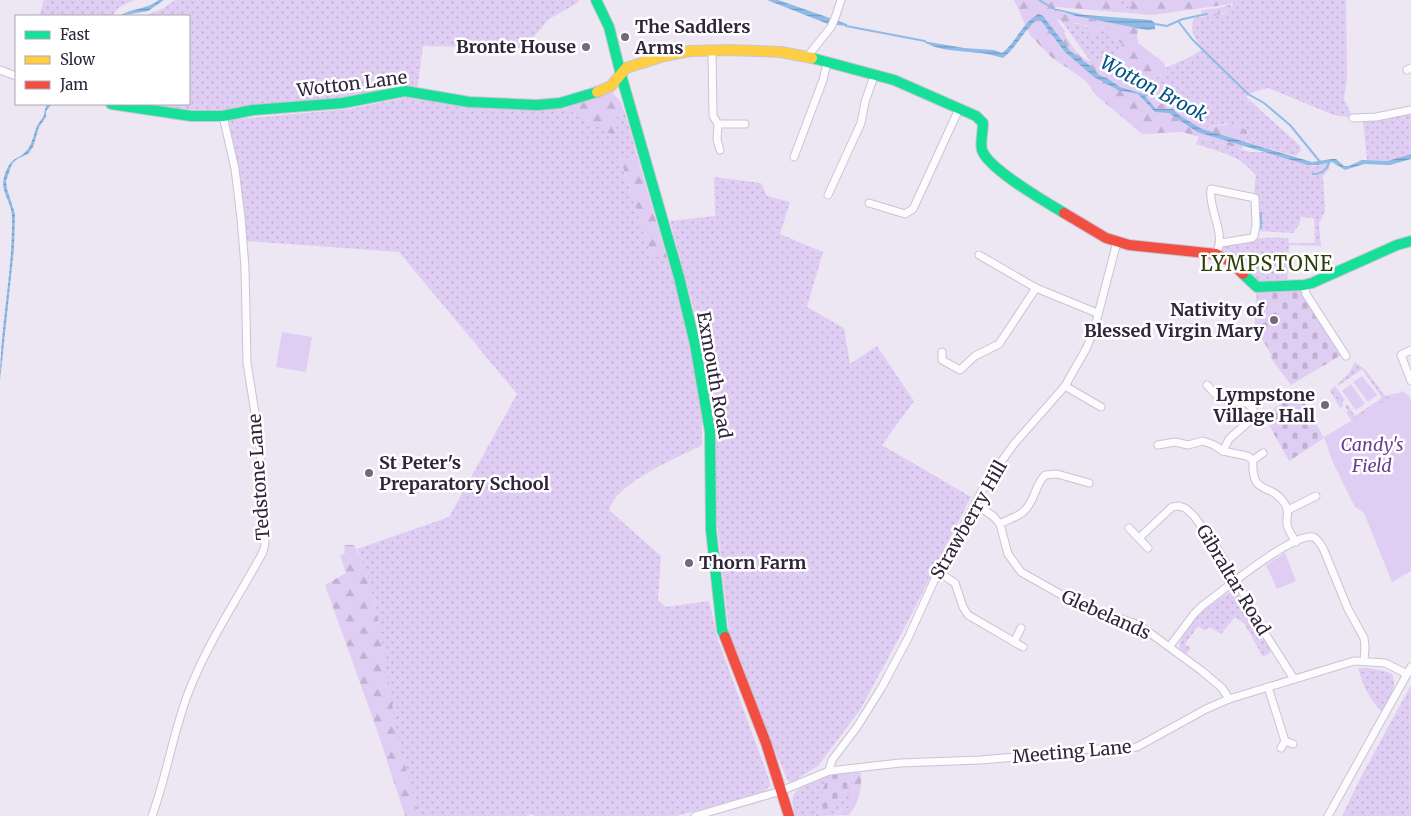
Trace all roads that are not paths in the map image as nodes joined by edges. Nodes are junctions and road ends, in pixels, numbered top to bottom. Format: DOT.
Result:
graph roads {
  1 [pos="596,0"];
  2 [pos="841,0"];
  3 [pos="712,50"];
  4 [pos="807,57"];
  5 [pos="827,63"];
  6 [pos="0,70"];
  7 [pos="620,75"];
  8 [pos="15,76"];
  9 [pos="874,76"];
  10 [pos="118,105"];
  11 [pos="959,109"];
  12 [pos="1411,110"];
  13 [pos="223,116"];
  14 [pos="1353,118"];
  15 [pos="718,124"];
  16 [pos="745,124"];
  17 [pos="720,150"];
  18 [pos="794,157"];
  19 [pos="828,195"];
  20 [pos="869,203"];
  21 [pos="1411,241"];
  22 [pos="1117,242"];
  23 [pos="1220,243"];
  24 [pos="1216,254"];
  25 [pos="978,255"];
  26 [pos="1304,285"];
  27 [pos="1036,288"];
  28 [pos="1098,312"];
  29 [pos="1411,350"];
  30 [pos="942,352"];
  31 [pos="1346,356"];
  32 [pos="1411,381"];
  33 [pos="1207,385"];
  34 [pos="1065,386"];
  35 [pos="1101,407"];
  36 [pos="1158,445"];
  37 [pos="1223,451"];
  38 [pos="1263,453"];
  39 [pos="1254,460"];
  40 [pos="1089,483"];
  41 [pos="1316,496"];
  42 [pos="976,504"];
  43 [pos="1288,510"];
  44 [pos="1000,524"];
  45 [pos="1129,528"];
  46 [pos="1139,538"];
  47 [pos="1296,542"];
  48 [pos="1148,548"];
  49 [pos="938,572"];
  50 [pos="1237,581"];
  51 [pos="1021,628"];
  52 [pos="1014,642"];
  53 [pos="1170,646"];
  54 [pos="1023,647"];
  55 [pos="1364,661"];
  56 [pos="1411,667"];
  57 [pos="1407,674"];
  58 [pos="1294,679"];
  59 [pos="1268,687"];
  60 [pos="1229,699"];
  61 [pos="1293,744"];
  62 [pos="828,771"];
  63 [pos="781,792"];
  64 [pos="152,816"];
  65 [pos="695,816"];
  66 [pos="788,816"];
  67 [pos="1328,816"];
  1 -- 7 [label="main road, Exmouth Road"];
  2 -- 4 [label="street"];
  3 -- 4 [label="main road, Wotton Lane"];
  3 -- 7 [label="main road, Wotton Lane"];
  3 -- 15 [label="street"];
  4 -- 5 [label="main road, Wotton Lane"];
  5 -- 9 [label="main road, Wotton Lane"];
  5 -- 18 [label="street"];
  6 -- 8 [label="street"];
  7 -- 13 [label="main road, Wotton Lane"];
  7 -- 63 [label="main road, Exmouth Road"];
  9 -- 11 [label="main road, Wotton Lane"];
  9 -- 19 [label="street"];
  10 -- 13 [label="main road, Wotton Lane"];
  11 -- 20 [label="street"];
  11 -- 22 [label="main road, Wotton Lane"];
  12 -- 14 [label="street"];
  13 -- 64 [label="street, Tedstone Lane"];
  15 -- 16 [label="street"];
  15 -- 17 [label="street"];
  21 -- 26 [label="main road"];
  22 -- 24 [label="main road"];
  22 -- 28 [label="street, Strawberry Hill"];
  23 -- 23 [label="street"];
  23 -- 24 [label="street"];
  24 -- 26 [label="main road"];
  25 -- 27 [label="street"];
  26 -- 31 [label="street"];
  27 -- 28 [label="street"];
  27 -- 30 [label="street"];
  28 -- 34 [label="street, Strawberry Hill"];
  29 -- 32 [label="street"];
  33 -- 37 [label="street"];
  34 -- 35 [label="street"];
  34 -- 42 [label="street, Strawberry Hill"];
  36 -- 37 [label="street"];
  37 -- 39 [label="street"];
  38 -- 39 [label="street"];
  39 -- 43 [label="street"];
  40 -- 44 [label="street"];
  41 -- 43 [label="street"];
  42 -- 44 [label="street"];
  42 -- 49 [label="street, Strawberry Hill"];
  43 -- 47 [label="street"];
  44 -- 53 [label="street, Glebelands"];
  45 -- 46 [label="street"];
  46 -- 48 [label="street"];
  46 -- 50 [label="street, Gibraltar Road"];
  47 -- 50 [label="street"];
  47 -- 55 [label="street"];
  49 -- 52 [label="street"];
  49 -- 62 [label="street, Strawberry Hill"];
  50 -- 53 [label="street"];
  50 -- 58 [label="street, Gibraltar Road"];
  51 -- 52 [label="street"];
  52 -- 54 [label="street"];
  53 -- 60 [label="street, Glebelands"];
  55 -- 57 [label="street, Meeting Lane"];
  55 -- 58 [label="street, Meeting Lane"];
  56 -- 57 [label="street"];
  57 -- 67 [label="street"];
  58 -- 59 [label="street, Meeting Lane"];
  59 -- 60 [label="street, Meeting Lane"];
  59 -- 61 [label="street"];
  60 -- 62 [label="street, Meeting Lane"];
  62 -- 63 [label="street, Meeting Lane"];
  63 -- 65 [label="street, Meeting Lane"];
  63 -- 66 [label="main road, Exmouth Road"];
}
